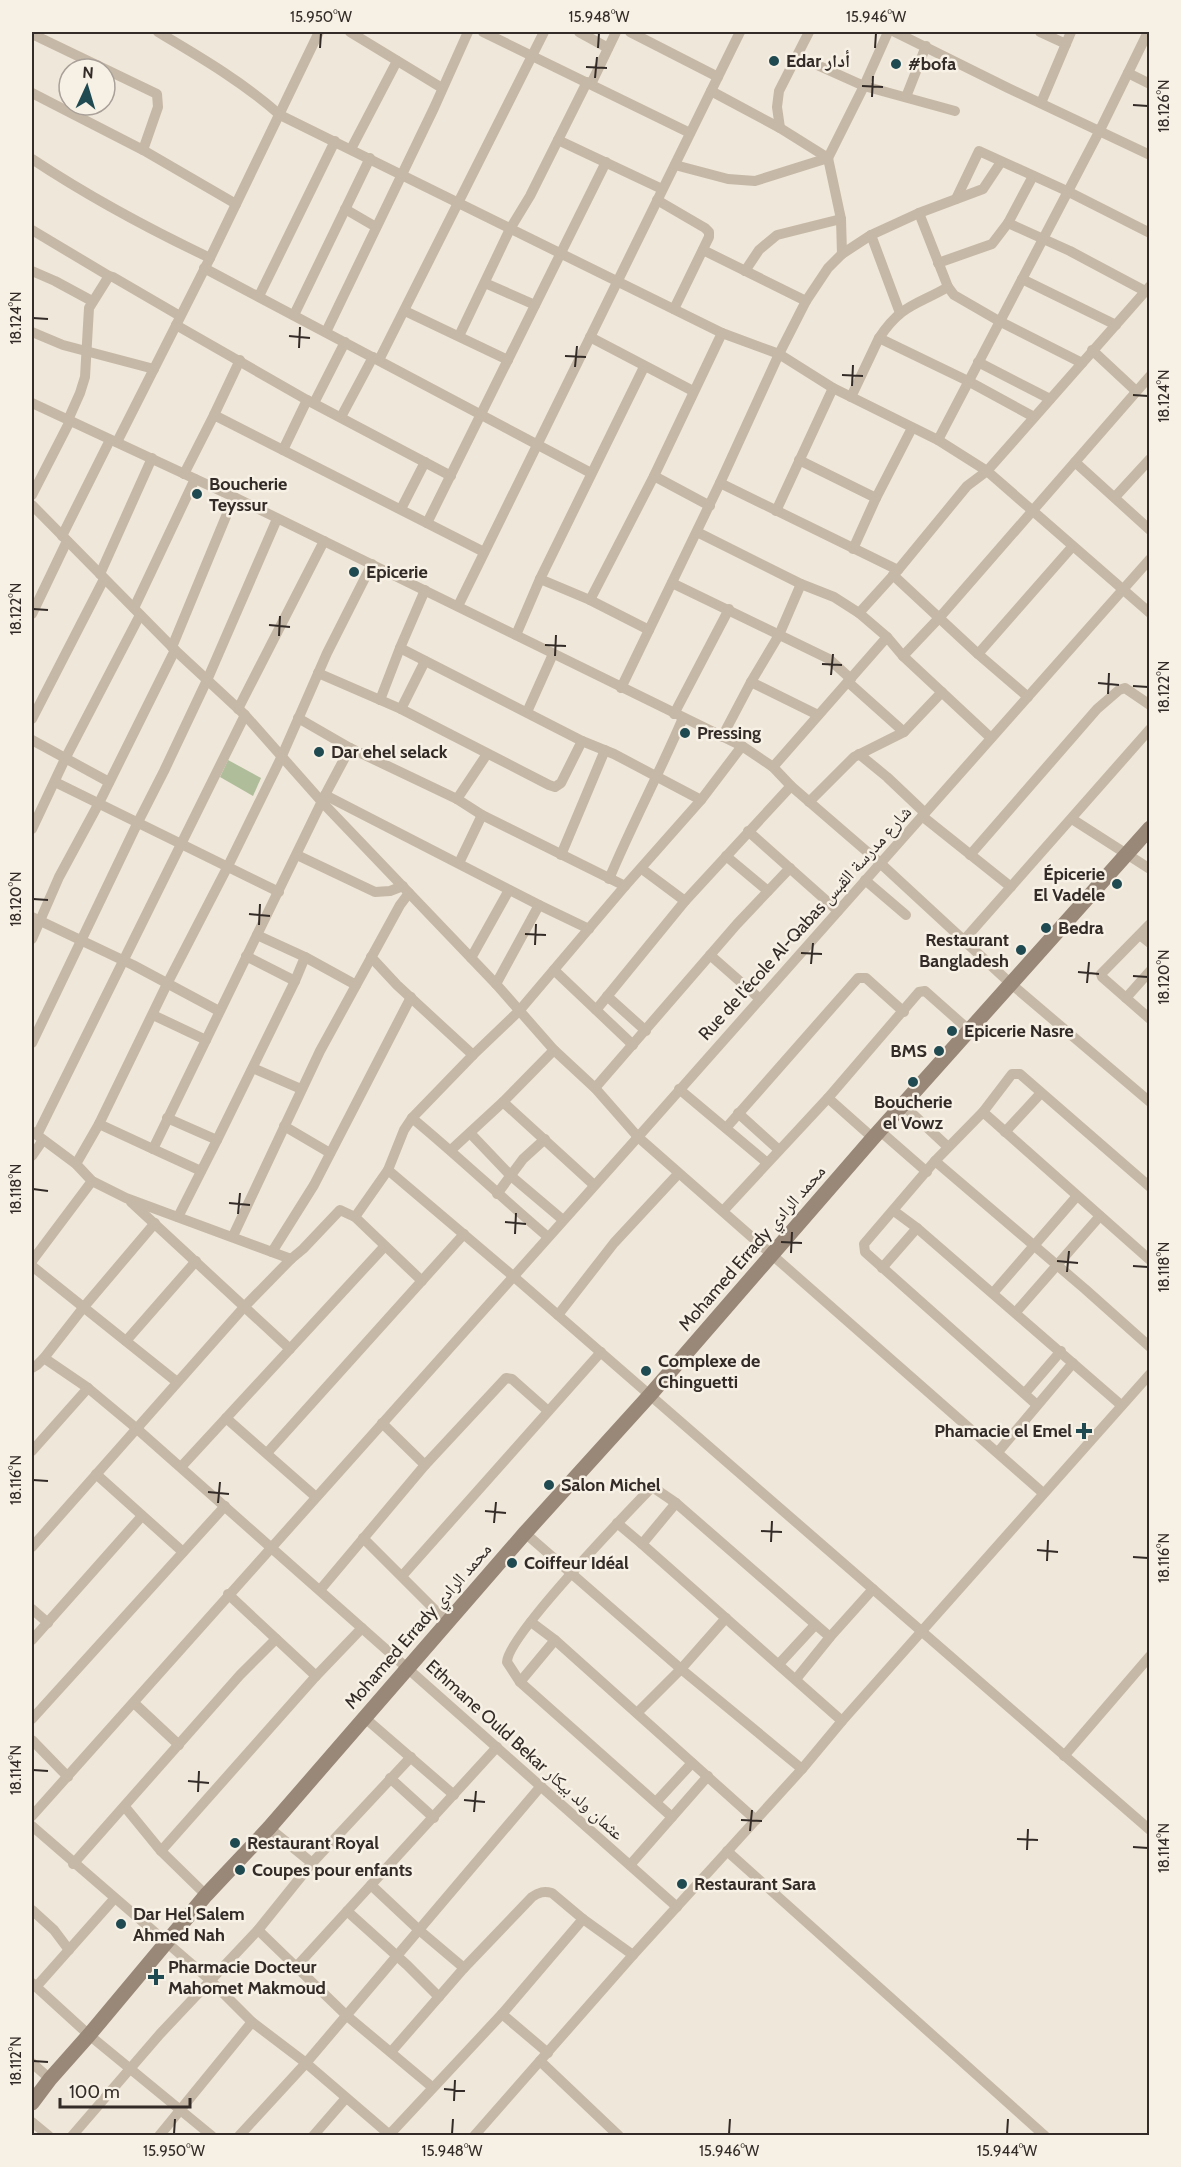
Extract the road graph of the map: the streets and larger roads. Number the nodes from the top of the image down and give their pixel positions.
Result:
1 (158, 32) edge
2 (319, 32) edge
3 (350, 32) edge
4 (468, 32) edge
5 (483, 32) edge
6 (544, 32) edge
7 (579, 32) edge
8 (616, 32) edge
9 (630, 32) edge
10 (740, 32) edge
11 (809, 32) edge
12 (888, 32) edge
13 (895, 32) edge
14 (1040, 32) edge
15 (1071, 32) edge
16 (1148, 32) edge
17 (32, 33) edge
18 (1066, 44) junction
19 (926, 46) junction
20 (608, 48) junction
21 (532, 55) junction
22 (797, 57) junction
23 (397, 61) junction
24 (1128, 72) junction
25 (718, 77) junction
26 (589, 83) junction
27 (1149, 84) edge
28 (864, 86) junction
29 (442, 88) junction
30 (711, 91) junction
31 (32, 93) edge
32 (906, 97) junction
33 (1041, 103) junction
34 (955, 111) dead end
35 (280, 115) junction
36 (780, 128) junction
37 (1100, 130) junction
38 (690, 133) junction
39 (558, 140) junction
40 (335, 141) junction
41 (351, 149) junction
42 (143, 150) junction
43 (1149, 154) edge
44 (369, 158) junction
45 (828, 158) junction
46 (32, 159) edge
47 (606, 162) junction
48 (1001, 162) junction
49 (675, 165) junction
50 (401, 173) junction
51 (1033, 176) junction
52 (663, 189) junction
53 (1067, 191) junction
54 (956, 199) junction
55 (657, 200) junction
56 (459, 202) junction
57 (236, 204) junction
58 (345, 209) junction
59 (919, 213) junction
60 (841, 219) junction
61 (1008, 223) junction
62 (376, 227) junction
63 (510, 229) junction
64 (32, 230) edge
65 (1149, 233) edge
66 (871, 235) junction
67 (1043, 239) junction
68 (703, 250) junction
69 (560, 253) junction
70 (842, 254) junction
71 (210, 258) junction
72 (938, 263) junction
73 (204, 268) junction
74 (32, 271) edge
75 (745, 271) junction
76 (109, 276) junction
77 (1022, 279) junction
78 (617, 281) junction
79 (485, 282) junction
80 (948, 287) junction
81 (1147, 288) edge
82 (260, 296) junction
83 (807, 301) junction
84 (92, 302) junction
85 (535, 305) junction
86 (674, 309) junction
87 (405, 311) junction
88 (900, 313) junction
89 (294, 315) junction
90 (178, 321) junction
91 (999, 321) junction
92 (1116, 325) junction
93 (32, 332) edge
94 (326, 332) junction
95 (722, 333) junction
96 (459, 336) junction
97 (590, 337) junction
98 (879, 338) junction
99 (345, 342) junction
100 (86, 349) junction
101 (1092, 350) junction
102 (779, 354) junction
103 (376, 358) junction
104 (240, 360) junction
105 (508, 360) junction
106 (978, 362) junction
107 (1082, 363) junction
108 (644, 367) junction
109 (153, 369) junction
110 (1149, 376) edge
111 (968, 381) junction
112 (833, 388) junction
113 (1136, 391) junction
114 (693, 392) junction
115 (851, 397) junction
116 (1050, 399) junction
117 (311, 401) junction
118 (32, 403) edge
119 (481, 414) junction
120 (214, 415) junction
121 (341, 417) junction
122 (1034, 417) junction
123 (69, 420) junction
124 (912, 428) junction
125 (938, 440) junction
126 (113, 441) junction
127 (537, 445) junction
128 (283, 450) junction
129 (152, 458) junction
130 (1149, 459) edge
131 (799, 460) junction
132 (425, 462) junction
133 (1075, 462) junction
134 (987, 471) junction
135 (591, 473) junction
136 (184, 474) junction
137 (451, 476) junction
138 (654, 476) junction
139 (195, 479) junction
140 (720, 483) junction
141 (32, 495) edge
142 (234, 497) junction
143 (1115, 497) junction
144 (876, 498) junction
145 (32, 505) edge
146 (710, 506) junction
147 (401, 509) junction
148 (776, 511) junction
149 (1032, 511) junction
150 (277, 519) junction
151 (427, 523) junction
152 (1149, 530) edge
153 (697, 532) junction
154 (65, 538) junction
155 (324, 541) junction
156 (1072, 547) junction
157 (853, 549) junction
158 (484, 552) junction
159 (1149, 559) edge
160 (372, 564) junction
161 (896, 572) junction
162 (102, 576) junction
163 (540, 579) junction
164 (672, 583) junction
165 (801, 584) junction
166 (425, 590) junction
167 (1122, 591) junction
168 (590, 600) junction
169 (458, 606) junction
170 (729, 609) junction
171 (137, 612) junction
172 (859, 613) junction
173 (1149, 613) edge
174 (32, 614) edge
175 (940, 617) junction
176 (649, 630) junction
177 (516, 635) junction
178 (779, 635) junction
179 (887, 637) junction
180 (174, 648) junction
181 (400, 648) junction
182 (553, 654) junction
183 (978, 654) junction
184 (903, 656) junction
185 (425, 661) junction
186 (318, 673) junction
187 (208, 678) junction
188 (850, 680) junction
189 (751, 682) junction
190 (621, 688) junction
191 (942, 693) junction
192 (1028, 697) junction
193 (380, 699) junction
194 (1149, 705) edge
195 (401, 709) junction
196 (241, 712) junction
197 (527, 712) junction
198 (818, 715) junction
199 (679, 716) junction
200 (32, 718) edge
201 (298, 718) junction
202 (1149, 729) edge
203 (904, 732) junction
204 (722, 737) junction
205 (991, 738) junction
206 (32, 740) edge
207 (582, 741) junction
208 (742, 747) junction
209 (350, 748) junction
210 (605, 750) junction
211 (487, 754) junction
212 (859, 754) junction
213 (280, 758) junction
214 (65, 759) junction
215 (773, 767) junction
216 (658, 776) junction
217 (56, 782) junction
218 (109, 782) junction
219 (791, 786) junction
220 (323, 799) junction
221 (457, 799) junction
222 (701, 800) junction
223 (809, 802) junction
224 (99, 803) junction
225 (923, 814) junction
226 (482, 815) junction
227 (1072, 819) junction
228 (138, 822) junction
229 (1149, 828) edge
230 (32, 829) edge
231 (748, 831) junction
232 (182, 844) junction
233 (1127, 854) junction
234 (297, 855) junction
235 (561, 855) junction
236 (970, 855) junction
237 (726, 856) junction
238 (879, 862) junction
239 (459, 863) junction
240 (228, 866) junction
241 (790, 868) junction
242 (1149, 868) edge
243 (642, 869) junction
244 (609, 879) junction
245 (865, 880) junction
246 (625, 886) junction
247 (1011, 887) junction
248 (406, 889) junction
249 (509, 890) junction
250 (768, 891) junction
251 (279, 892) junction
252 (685, 901) junction
253 (539, 905) junction
254 (838, 910) junction
255 (906, 915) dead end
256 (36, 919) edge
257 (1149, 924) edge
258 (589, 928) junction
259 (257, 935) junction
260 (1140, 935) junction
261 (32, 939) edge
262 (81, 939) junction
263 (964, 940) junction
264 (1149, 943) edge
265 (710, 955) junction
266 (246, 956) junction
267 (305, 957) junction
268 (371, 957) junction
269 (471, 958) junction
270 (124, 960) junction
271 (554, 970) junction
272 (1149, 971) edge
273 (295, 981) junction
274 (1010, 983) junction
275 (168, 984) junction
276 (496, 984) junction
277 (356, 985) junction
278 (607, 996) junction
279 (411, 997) junction
280 (1126, 998) junction
281 (759, 999) junction
282 (596, 1010) junction
283 (219, 1011) junction
284 (519, 1011) junction
285 (904, 1012) junction
286 (153, 1015) junction
287 (1149, 1019) edge
288 (646, 1030) junction
289 (969, 1030) junction
290 (206, 1040) junction
291 (32, 1043) edge
292 (633, 1045) junction
293 (554, 1050) junction
294 (473, 1055) junction
295 (253, 1068) junction
296 (595, 1088) junction
297 (301, 1089) junction
298 (679, 1089) junction
299 (1041, 1093) junction
300 (828, 1098) junction
301 (503, 1102) junction
302 (1149, 1102) edge
303 (903, 1105) junction
304 (983, 1112) junction
305 (738, 1113) junction
306 (167, 1118) junction
307 (412, 1118) junction
308 (99, 1124) junction
309 (284, 1126) junction
310 (726, 1128) junction
311 (1005, 1132) junction
312 (470, 1133) junction
313 (37, 1135) edge
314 (877, 1135) junction
315 (638, 1137) junction
316 (545, 1139) junction
317 (217, 1140) junction
318 (948, 1147) junction
319 (153, 1149) junction
320 (451, 1150) junction
321 (778, 1150) junction
322 (330, 1153) junction
323 (32, 1156) edge
324 (935, 1161) junction
325 (766, 1162) junction
326 (76, 1164) junction
327 (388, 1170) junction
328 (201, 1171) junction
329 (927, 1172) junction
330 (678, 1174) junction
331 (511, 1176) junction
332 (92, 1180) junction
333 (594, 1185) junction
334 (1149, 1187) edge
335 (497, 1194) junction
336 (1077, 1196) junction
337 (126, 1198) junction
338 (723, 1211) junction
339 (894, 1211) junction
340 (1100, 1216) junction
341 (178, 1217) junction
342 (355, 1217) junction
343 (563, 1220) junction
344 (155, 1223) junction
345 (917, 1228) junction
346 (464, 1234) junction
347 (233, 1236) junction
348 (548, 1237) junction
349 (1149, 1244) edge
350 (1034, 1246) junction
351 (384, 1247) junction
352 (272, 1252) junction
353 (773, 1255) junction
354 (1146, 1256) edge
355 (291, 1259) junction
356 (32, 1261) edge
357 (196, 1261) junction
358 (32, 1266) edge
359 (1056, 1266) junction
360 (882, 1268) junction
361 (513, 1276) junction
362 (422, 1281) junction
363 (993, 1293) junction
364 (245, 1306) junction
365 (83, 1308) junction
366 (1016, 1312) junction
367 (558, 1315) junction
368 (126, 1341) junction
369 (1149, 1347) edge
370 (290, 1349) junction
371 (1060, 1351) junction
372 (601, 1352) junction
373 (44, 1358) junction
374 (1073, 1363) junction
375 (32, 1368) edge
376 (1149, 1374) edge
377 (177, 1382) junction
378 (88, 1388) junction
379 (1025, 1393) junction
380 (650, 1395) junction
381 (1037, 1405) junction
382 (1121, 1405) junction
383 (547, 1410) junction
384 (226, 1418) junction
385 (382, 1423) junction
386 (136, 1428) junction
387 (32, 1451) edge
388 (998, 1452) junction
389 (267, 1453) junction
390 (425, 1465) junction
391 (180, 1467) junction
392 (96, 1473) junction
393 (1043, 1493) junction
394 (316, 1497) junction
395 (676, 1503) junction
396 (225, 1506) junction
397 (142, 1516) junction
398 (617, 1523) junction
399 (525, 1533) junction
400 (363, 1538) junction
401 (642, 1544) junction
402 (32, 1547) edge
403 (271, 1547) junction
404 (183, 1552) junction
405 (572, 1575) junction
406 (402, 1576) junction
407 (873, 1589) junction
408 (320, 1590) junction
409 (228, 1594) junction
410 (32, 1609) edge
411 (726, 1618) junction
412 (447, 1622) junction
413 (531, 1622) junction
414 (48, 1623) junction
415 (814, 1625) junction
416 (362, 1628) junction
417 (921, 1631) junction
418 (830, 1637) junction
419 (276, 1638) junction
420 (32, 1640) edge
421 (555, 1640) junction
422 (1149, 1656) edge
423 (779, 1664) junction
424 (407, 1668) junction
425 (681, 1669) junction
426 (316, 1676) junction
427 (796, 1679) junction
428 (520, 1682) junction
429 (135, 1702) junction
430 (637, 1713) junction
431 (365, 1718) junction
432 (32, 1719) edge
433 (842, 1721) junction
434 (32, 1740) edge
435 (179, 1745) junction
436 (497, 1747) junction
437 (1064, 1756) junction
438 (411, 1757) junction
439 (692, 1762) junction
440 (802, 1769) junction
441 (708, 1776) junction
442 (68, 1777) junction
443 (390, 1778) junction
444 (541, 1786) junction
445 (454, 1795) junction
446 (656, 1802) junction
447 (125, 1807) junction
448 (32, 1816) edge
449 (672, 1817) junction
450 (434, 1818) junction
451 (756, 1820) junction
452 (32, 1826) edge
453 (269, 1828) junction
454 (1149, 1830) edge
455 (161, 1851) junction
456 (727, 1851) junction
457 (312, 1863) junction
458 (73, 1864) junction
459 (630, 1865) junction
460 (371, 1885) junction
461 (206, 1895) junction
462 (114, 1899) junction
463 (676, 1907) junction
464 (32, 1910) edge
465 (347, 1911) junction
466 (583, 1919) junction
467 (258, 1930) junction
468 (419, 1930) junction
469 (164, 1943) junction
470 (69, 1950) junction
471 (633, 1955) junction
472 (396, 1956) junction
473 (296, 1967) junction
474 (464, 1968) junction
475 (210, 1980) junction
476 (34, 1985) edge
477 (439, 1997) junction
478 (502, 2014) junction
479 (346, 2015) junction
480 (252, 2022) junction
481 (89, 2035) junction
482 (391, 2052) junction
483 (544, 2057) junction
484 (306, 2062) junction
485 (32, 2063) edge
486 (131, 2068) junction
487 (50, 2079) junction
488 (432, 2087) junction
489 (346, 2098) junction
490 (32, 2103) edge
491 (180, 2109) junction
492 (32, 2122) edge
493 (390, 2135) edge
494 (49, 2136) edge
495 (72, 2136) edge
496 (159, 2136) edge
497 (212, 2136) edge
498 (239, 2136) edge
499 (313, 2136) edge
500 (474, 2136) edge
501 (620, 2136) edge
502 (1045, 2136) edge

1 - 35 street
2 - 35 street
3 - 23 street
4 - 29 street
5 - 21 street
6 - 21 street
7 - 20 street
8 - 20 street
9 - 25 street
10 - 25 street
11 - 22 street
12 - 28 street
13 - 19 street
14 - 18 street
15 - 18 street
16 - 24 street
17 - 42 street
18 - 33 street
19 - 32 street
19 - 33 street
20 - 26 street
21 - 26 street
21 - 56 street
22 - 28 street
22 - 36 street
23 - 29 street
23 - 41 street
24 - 27 street
24 - 37 street
25 - 30 street
26 - 38 street
26 - 39 street
28 - 32 street
28 - 45 street
29 - 50 street
30 - 36 street
30 - 38 street
31 - 42 street
32 - 34 street
33 - 37 street
35 - 40 street
35 - 57 street
36 - 45 street
37 - 43 street
37 - 53 street
38 - 49 street
39 - 47 street
39 - 63 street
40 - 41 street
40 - 82 street
41 - 44 street
42 - 57 street
44 - 50 street
44 - 58 street
45 - 49 street
45 - 60 street
46 - 71 street
47 - 52 street
47 - 69 street
48 - 51 street
48 - 54 street
48 - 54 street
49 - 52 street
50 - 56 street
50 - 62 street
51 - 53 street
51 - 61 street
52 - 55 street
53 - 65 street
53 - 67 street
54 - 59 street
55 - 68 street
55 - 78 street
56 - 63 street
56 - 87 street
57 - 71 street
58 - 62 street
58 - 89 street
59 - 66 street
59 - 72 street
60 - 70 street
60 - 75 street
61 - 67 street
61 - 72 street
62 - 94 street
63 - 69 street
63 - 79 street
64 - 76 street
66 - 70 street
66 - 88 street
67 - 77 street
67 - 81 street
68 - 75 street
68 - 86 street
69 - 78 street
69 - 85 street
70 - 83 street
71 - 73 street
72 - 80 street
73 - 82 street
73 - 90 street
74 - 84 street
75 - 83 street
76 - 84 street
76 - 90 street
77 - 91 street
77 - 92 street
78 - 86 street
78 - 97 street
79 - 85 street
79 - 96 street
80 - 88 street
80 - 91 street
81 - 92 street
82 - 89 street
83 - 102 street
84 - 100 street
85 - 105 street
86 - 95 street
87 - 96 street
87 - 103 street
88 - 98 street
89 - 94 street
90 - 104 street
90 - 109 street
91 - 106 street
91 - 107 street
92 - 101 street
93 - 100 street
94 - 99 street
95 - 102 street
95 - 114 street
96 - 105 street
97 - 108 street
97 - 127 street
98 - 111 street
98 - 115 street
99 - 103 street
99 - 117 street
100 - 109 street
100 - 123 street
101 - 107 street
101 - 113 street
102 - 112 street
102 - 140 street
103 - 119 street
103 - 121 street
104 - 117 street
104 - 120 street
105 - 119 street
106 - 111 street
106 - 116 street
107 - 116 street
108 - 114 street
108 - 135 street
109 - 126 street
110 - 113 street
111 - 122 street
111 - 125 street
112 - 115 street
112 - 131 street
113 - 133 street
114 - 138 street
115 - 124 street
116 - 122 street
117 - 121 street
117 - 128 street
118 - 123 street
119 - 127 street
119 - 137 street
120 - 128 street
120 - 136 street
121 - 132 street
122 - 134 street
123 - 126 street
123 - 141 street
124 - 125 street
124 - 144 street
125 - 134 street
126 - 129 street
126 - 154 street
127 - 135 street
127 - 158 street
128 - 147 street
129 - 136 street
129 - 162 street
130 - 143 street
131 - 144 street
131 - 148 street
132 - 137 street
132 - 147 street
133 - 143 street
133 - 149 street
134 - 149 street
134 - 161 street
135 - 163 street
136 - 139 street
137 - 151 street
138 - 146 street
138 - 168 street
139 - 142 street
139 - 171 street
140 - 146 street
140 - 148 street
142 - 150 street
142 - 180 street
143 - 152 street
144 - 157 street
145 - 154 street
146 - 153 street
147 - 151 street
148 - 157 street
149 - 156 street
149 - 175 street
150 - 155 street
150 - 187 street
151 - 158 street
153 - 164 street
153 - 165 street
154 - 162 street
154 - 174 street
155 - 160 street
155 - 196 street
156 - 167 street
156 - 183 street
157 - 161 street
158 - 169 street
159 - 167 street, Rue de l'école Al-Qabas شارع مدرسة القبس
160 - 166 street
160 - 186 street
161 - 172 street
161 - 175 street
162 - 171 street
162 - 200 street
163 - 168 street
163 - 177 street
164 - 170 street
164 - 176 street
165 - 172 street
165 - 178 street
166 - 169 street
166 - 181 street
167 - 173 street
167 - 192 street, Rue de l'école Al-Qabas شارع مدرسة القبس
168 - 176 street
169 - 177 street
170 - 178 street
170 - 199 street
171 - 180 street
171 - 214 street
172 - 179 street
175 - 183 street
175 - 184 street
176 - 190 street
177 - 182 street
178 - 188 street
178 - 189 street
179 - 184 street
179 - 188 street
180 - 187 street
180 - 218 street
181 - 185 street
181 - 193 street
182 - 190 street
182 - 197 street
183 - 192 street
184 - 191 street
185 - 195 street
185 - 197 street
186 - 193 street
186 - 201 street
187 - 196 street
187 - 228 street
188 - 198 street
188 - 203 street
189 - 198 street
189 - 204 street
190 - 199 street
191 - 203 street
191 - 205 street
192 - 205 street, Rue de l'école Al-Qabas شارع مدرسة القبس
193 - 195 street
194 - 236 street
195 - 211 street
196 - 213 street
196 - 232 street
197 - 207 street
198 - 215 street
199 - 204 street
199 - 216 street
201 - 209 street
201 - 213 street
202 - 227 street
203 - 212 street
204 - 208 street
205 - 225 street, Rue de l'école Al-Qabas شارع مدرسة القبس
206 - 214 street
207 - 210 street
207 - 211 street
208 - 215 street
208 - 222 street
209 - 220 street
209 - 221 street
210 - 216 street
210 - 235 street
211 - 221 street
212 - 223 street
212 - 225 street
213 - 220 street
213 - 240 street
214 - 217 street
214 - 218 street
215 - 219 street
216 - 222 street
216 - 244 street
217 - 224 street
217 - 230 street
218 - 224 street
219 - 223 street
219 - 231 street
220 - 234 street
220 - 239 street
220 - 248 street
221 - 226 street
222 - 243 street
223 - 238 street
224 - 228 street
224 - 256 street
225 - 236 street
225 - 238 street, Rue de l'école Al-Qabas شارع مدرسة القبس
226 - 235 street
226 - 239 street
227 - 233 street
227 - 247 street
228 - 232 street
228 - 262 street
229 - 233 street, Mohamed Errady محمد الرادي
231 - 237 street
231 - 241 street
232 - 240 street
232 - 270 street
233 - 242 street
233 - 274 street, Mohamed Errady محمد الرادي
234 - 248 street
234 - 251 street
235 - 244 street
236 - 247 street
237 - 250 street
237 - 252 street
238 - 245 street, Rue de l'école Al-Qabas شارع مدرسة القبس
238 - 263 street
239 - 249 street
240 - 251 street
240 - 275 street
241 - 250 street
241 - 254 street
243 - 246 street
243 - 252 street
244 - 246 street
245 - 254 street, Rue de l'école Al-Qabas شارع مدرسة القبس
245 - 255 street
246 - 258 street
247 - 263 street
248 - 268 street
248 - 269 street
249 - 253 street
249 - 269 street
250 - 265 street
251 - 259 street
252 - 278 street
253 - 258 street
253 - 276 street
254 - 281 street, Rue de l'école Al-Qabas شارع مدرسة القبس
256 - 261 street
256 - 262 street
257 - 260 street
258 - 271 street
259 - 266 street
259 - 267 street
260 - 264 street
260 - 280 street
262 - 270 street
262 - 291 street
263 - 274 street
265 - 281 street
265 - 288 street
266 - 273 street
266 - 283 street
267 - 273 street
267 - 277 street
268 - 277 street
268 - 279 street
269 - 276 street
270 - 275 street
270 - 313 street
271 - 282 street
271 - 284 street
272 - 280 street
273 - 295 street
274 - 289 street, Mohamed Errady محمد الرادي
274 - 302 street
275 - 283 street
275 - 286 street
276 - 284 street
277 - 297 street
278 - 282 street
278 - 288 street
279 - 294 street
279 - 322 street
280 - 287 street
281 - 298 street, Rue de l'école Al-Qabas شارع مدرسة القبس
282 - 292 street
283 - 290 street
284 - 293 street
284 - 294 street
285 - 289 street
285 - 300 street
285 - 305 street
286 - 290 street
286 - 308 street
288 - 292 street
289 - 303 street, Mohamed Errady محمد الرادي
290 - 306 street
292 - 296 street
293 - 296 street
293 - 301 street
294 - 307 street
295 - 297 street
295 - 317 street
296 - 315 street
297 - 309 street
298 - 310 street
298 - 315 street, Rue de l'école Al-Qabas شارع مدرسة القبس
299 - 304 street
299 - 311 street
299 - 334 street
300 - 314 street
300 - 321 street
301 - 312 street
301 - 316 street
303 - 314 street, Mohamed Errady محمد الرادي
303 - 318 street
304 - 311 street
304 - 318 street
305 - 310 street
305 - 321 street
306 - 317 street
306 - 319 street
307 - 320 street
307 - 327 street
308 - 319 street
308 - 326 street
309 - 322 street
309 - 347 street
310 - 325 street
311 - 336 street
312 - 320 street
312 - 331 street
313 - 323 street
313 - 326 street
314 - 329 street
314 - 353 street, Mohamed Errady محمد الرادي
315 - 330 street
315 - 333 street, Rue de l'école Al-Qabas شارع مدرسة القبس
316 - 331 street
316 - 333 street
317 - 328 street
318 - 324 street
319 - 328 street
320 - 335 street
321 - 325 street
322 - 352 street
324 - 329 street
324 - 350 street
325 - 338 street
326 - 332 street
327 - 342 street
327 - 346 street
328 - 341 street
329 - 339 street
330 - 338 street
330 - 367 street
331 - 335 street
331 - 343 street
332 - 337 street
332 - 356 street
333 - 343 street, Rue de l'école Al-Qabas شارع مدرسة القبس
335 - 348 street
336 - 340 street
336 - 350 street
337 - 341 street
337 - 344 street
338 - 353 street
339 - 345 street
339 - 360 street
340 - 354 street
340 - 359 street
341 - 347 street
342 - 351 street
342 - 355 street
343 - 348 street, Rue de l'école Al-Qabas شارع مدرسة القبس
344 - 357 street
344 - 365 street
345 - 360 street
345 - 363 street
346 - 361 street
346 - 362 street
347 - 352 street
348 - 361 street, Rue de l'école Al-Qabas شارع مدرسة القبس
349 - 354 street
350 - 359 street
350 - 363 street
351 - 362 street
351 - 370 street
352 - 355 street
353 - 380 street, Mohamed Errady محمد الرادي
353 - 388 street
355 - 364 street
357 - 364 street
357 - 368 street
358 - 365 street
359 - 366 street
359 - 369 street
360 - 379 street
361 - 367 street
361 - 385 street, Rue de l'école Al-Qabas شارع مدرسة القبس
362 - 389 street
363 - 366 street
364 - 370 street
364 - 377 street
365 - 368 street
365 - 373 street
366 - 371 street
367 - 372 street
368 - 377 street
370 - 384 street
371 - 374 street
371 - 379 street
372 - 380 street
372 - 383 street
373 - 375 street
373 - 378 street, Ethmane Ould Bekar عثمان ولد بيكار
374 - 381 street
374 - 382 street
376 - 382 street
377 - 386 street
378 - 386 street, Ethmane Ould Bekar عثمان ولد بيكار
378 - 387 street
379 - 381 street
380 - 399 street, Mohamed Errady محمد الرادي
380 - 407 street
381 - 388 street
382 - 393 street
383 - 390 street
383 - 406 street
384 - 389 street
384 - 391 street
385 - 390 street
385 - 394 street, Rue de l'école Al-Qabas شارع مدرسة القبس
386 - 391 street, Ethmane Ould Bekar عثمان ولد بيكار
386 - 392 street
388 - 393 street
389 - 394 street
390 - 400 street
391 - 396 street, Ethmane Ould Bekar عثمان ولد بيكار
392 - 397 street
392 - 402 street
393 - 417 street
394 - 403 street, Rue de l'école Al-Qabas شارع مدرسة القبس
395 - 398 street
395 - 401 street
395 - 415 street
396 - 403 street, Ethmane Ould Bekar عثمان ولد بيكار
396 - 404 street
397 - 404 street
397 - 414 street
398 - 401 street
398 - 405 street
399 - 405 street
399 - 412 street, Mohamed Errady محمد الرادي
400 - 406 street
400 - 408 street
401 - 411 street
403 - 408 street, Ethmane Ould Bekar عثمان ولد بيكار
403 - 409 street, Rue de l'école Al-Qabas شارع مدرسة القبس
404 - 432 street
405 - 413 street
405 - 425 street
406 - 412 street
407 - 417 street
407 - 418 street
408 - 416 street, Ethmane Ould Bekar عثمان ولد بيكار
409 - 419 street
409 - 429 street, Rue de l'école Al-Qabas شارع مدرسة القبس
410 - 414 street
411 - 423 street
411 - 425 street
412 - 424 street, Mohamed Errady محمد الرادي
413 - 421 street
413 - 428 street
414 - 420 street
415 - 418 street
415 - 423 street
416 - 424 street, Ethmane Ould Bekar عثمان ولد بيكار
416 - 426 street
417 - 433 street
417 - 437 street
418 - 427 street
419 - 426 street
419 - 435 street
421 - 428 street
421 - 430 street
422 - 437 street
423 - 427 street
424 - 431 street, Mohamed Errady محمد الرادي
424 - 436 street, Ethmane Ould Bekar عثمان ولد بيكار
425 - 430 street
425 - 440 street
426 - 455 street
427 - 433 street
428 - 446 street
429 - 435 street
429 - 442 street, Rue de l'école Al-Qabas شارع مدرسة القبس
430 - 439 street
431 - 438 street
431 - 453 street, Mohamed Errady محمد الرادي
433 - 440 street
434 - 442 street
435 - 447 street
436 - 444 street, Ethmane Ould Bekar عثمان ولد بيكار
436 - 445 street
437 - 454 street
438 - 443 street
438 - 445 street
439 - 441 street
439 - 446 street
440 - 451 street
441 - 449 street
441 - 451 street
442 - 448 street, Rue de l'école Al-Qabas شارع مدرسة القبس
443 - 450 street
443 - 457 street
444 - 459 street, Ethmane Ould Bekar عثمان ولد بيكار
444 - 468 street
445 - 450 street
446 - 449 street
447 - 455 street
447 - 458 street
449 - 459 street
450 - 460 street
451 - 456 street
452 - 458 street
453 - 457 street
453 - 461 street, Mohamed Errady محمد الرادي
455 - 461 street
456 - 463 street
456 - 502 street
457 - 467 street
458 - 462 street
459 - 463 street, Ethmane Ould Bekar عثمان ولد بيكار
460 - 465 street
460 - 468 street
461 - 469 street, Mohamed Errady محمد الرادي
462 - 469 street
462 - 470 street
463 - 471 street
464 - 470 street
465 - 472 street
465 - 473 street
466 - 471 street
466 - 474 street
466 - 478 street
467 - 473 street
467 - 475 street
468 - 472 street
468 - 474 street
469 - 475 street
469 - 481 street, Mohamed Errady محمد الرادي
470 - 476 street
471 - 483 street
472 - 477 street
472 - 479 street
473 - 479 street
474 - 477 street
475 - 480 street
475 - 486 street
476 - 481 street
477 - 482 street
478 - 483 street
478 - 488 street
479 - 482 street
479 - 484 street
480 - 484 street
480 - 491 street
481 - 486 street
481 - 487 street, Mohamed Errady محمد الرادي
482 - 488 street
483 - 500 street
483 - 501 street
484 - 489 street
484 - 498 street
485 - 487 street
486 - 491 street
486 - 495 street
487 - 490 street, Mohamed Errady محمد الرادي
488 - 493 street
489 - 493 street
489 - 499 street
491 - 496 street
491 - 497 street
492 - 494 street

